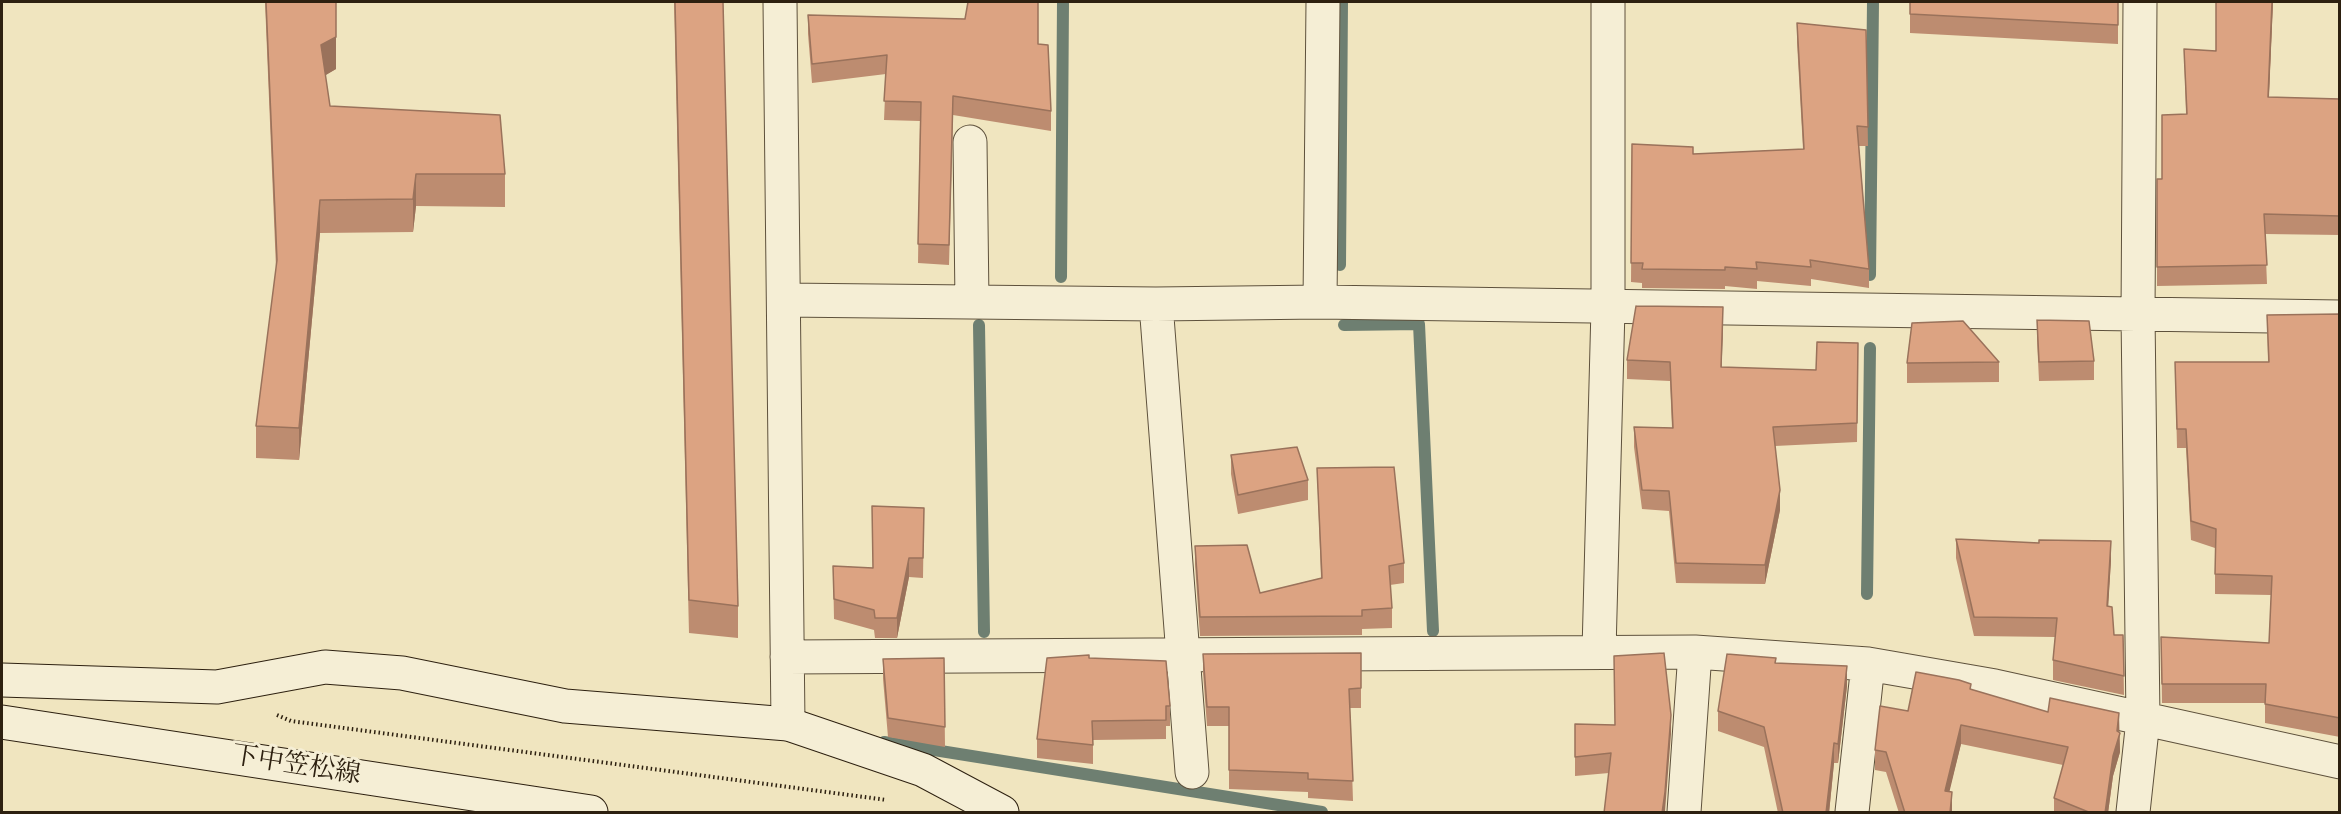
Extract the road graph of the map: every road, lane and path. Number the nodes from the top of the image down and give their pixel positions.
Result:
1 (780, 2) edge
2 (1323, 2) edge
3 (1608, 2) edge
4 (2140, 2) edge
5 (970, 142) dead end
6 (784, 300) junction
7 (972, 302) junction
8 (1320, 302) junction
9 (1156, 304) junction
10 (1608, 308) junction
11 (2138, 314) junction
12 (2340, 317) edge
13 (1599, 651) junction
14 (1695, 652) junction
15 (1182, 654) junction
16 (788, 657) junction
17 (1868, 664) junction
18 (2, 680) edge
19 (270, 711) dead end
20 (2143, 720) junction
21 (2, 722) edge
22 (788, 724) junction
23 (2340, 762) edge
24 (1192, 772) dead end
25 (895, 801) dead end
26 (591, 813) edge
27 (1002, 813) edge
28 (1684, 813) edge
29 (1852, 813) edge
30 (2133, 813) edge

1 - 6 street
2 - 8 street
3 - 10 street
4 - 11 street
5 - 7 street
6 - 7 street
6 - 16 street
7 - 9 street
8 - 9 street
8 - 10 street
9 - 15 street
10 - 11 street
10 - 13 street
11 - 12 street
11 - 20 street
13 - 14 street
13 - 15 street
14 - 17 street
14 - 28 street
15 - 16 street
15 - 24 street
16 - 22 street
17 - 20 street
17 - 29 street
18 - 22 street
19 - 25 path
20 - 23 street
20 - 30 street
21 - 26 street, 下中笠松線
22 - 27 street

